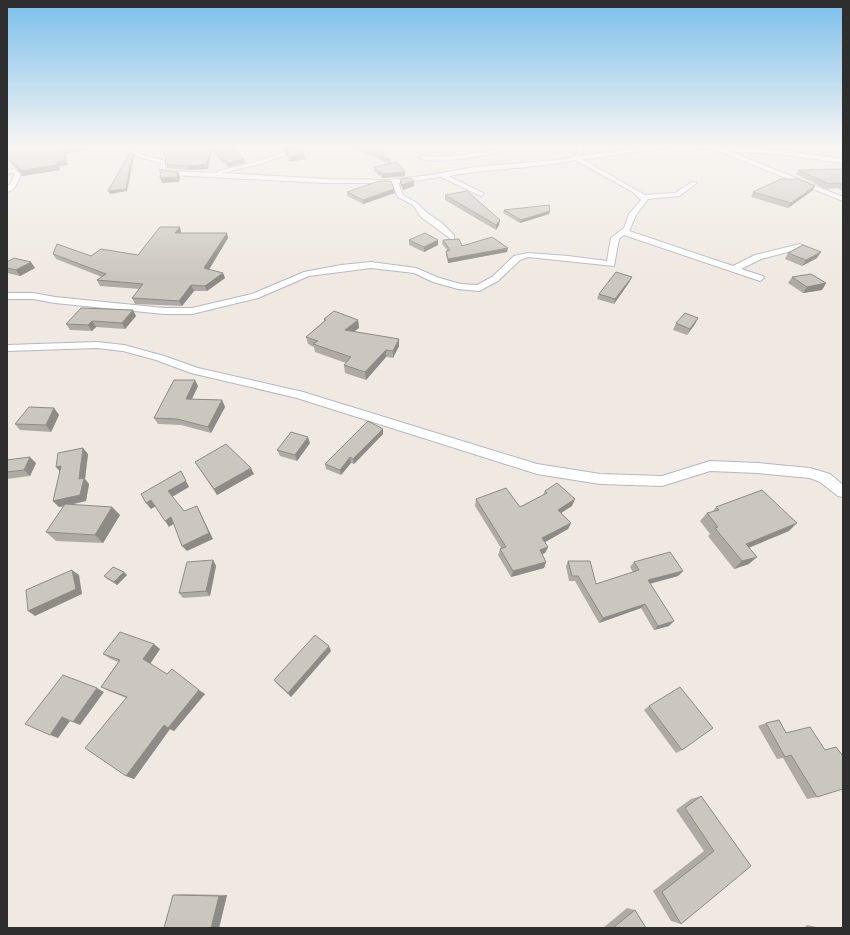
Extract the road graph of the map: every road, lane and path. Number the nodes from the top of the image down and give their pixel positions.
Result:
1 (397, 189) edge
2 (470, 189) edge
3 (629, 189) edge
4 (686, 189) edge
5 (816, 189) edge
6 (481, 194) dead end
7 (644, 197) junction
8 (843, 199) edge
9 (624, 232) junction
10 (451, 237) dead end
11 (800, 246) edge
12 (734, 269) junction
13 (760, 278) dead end
14 (7, 296) edge
15 (7, 348) edge
16 (843, 492) edge

1 - 10 street
2 - 6 street
3 - 7 street
4 - 7 street
5 - 8 street
7 - 9 street
9 - 12 street
9 - 14 street
11 - 12 street
12 - 13 street
15 - 16 street

